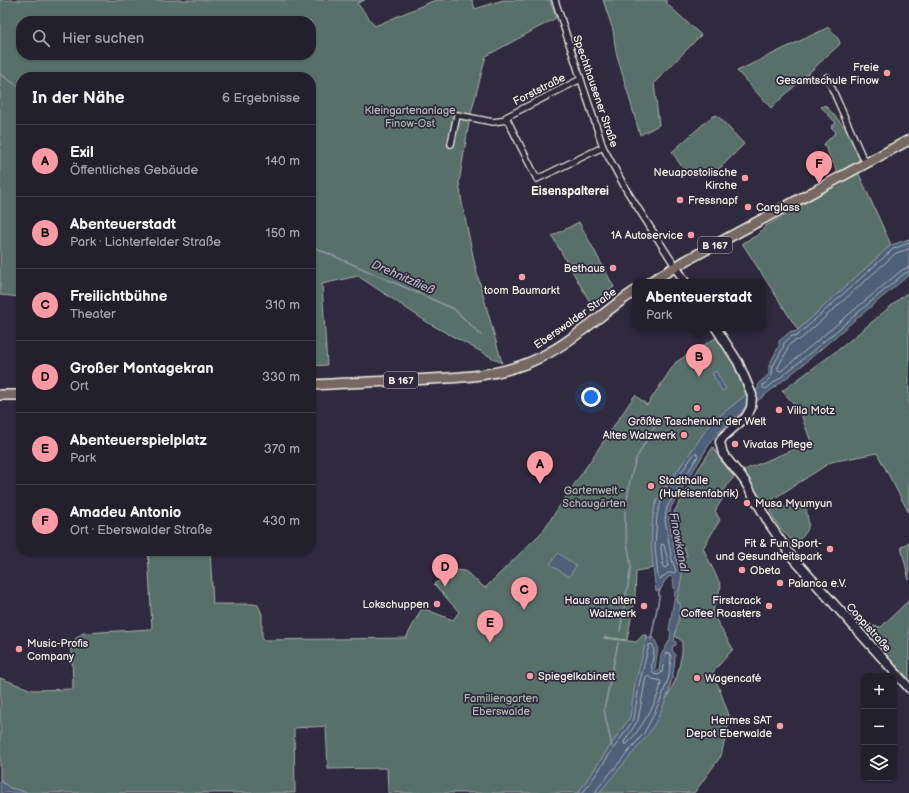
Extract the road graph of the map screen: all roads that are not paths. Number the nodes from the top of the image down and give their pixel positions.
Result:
1 (555, 0) edge
2 (827, 77) dead end
3 (581, 79) junction
4 (506, 119) junction
5 (909, 140) edge
6 (451, 144) dead end
7 (603, 147) junction
8 (867, 163) junction
9 (675, 266) junction
10 (655, 279) edge
11 (683, 279) edge
12 (632, 293) edge
13 (718, 331) edge
14 (316, 385) edge
15 (0, 395) edge
16 (16, 395) edge
17 (909, 688) edge

1 - 3 street, Spechthausener Straße
2 - 8 street
3 - 4 street, Forststraße
3 - 7 street, Spechthausener Straße
4 - 6 street
4 - 7 street
5 - 8 main road, B 167
7 - 9 street, Spechthausener Straße
8 - 9 main road, B 167
9 - 10 main road, B 167
9 - 11 main road
12 - 14 main road, Eberswalder Straße / B 167
13 - 17 main road, Coppistraße
15 - 16 main road

